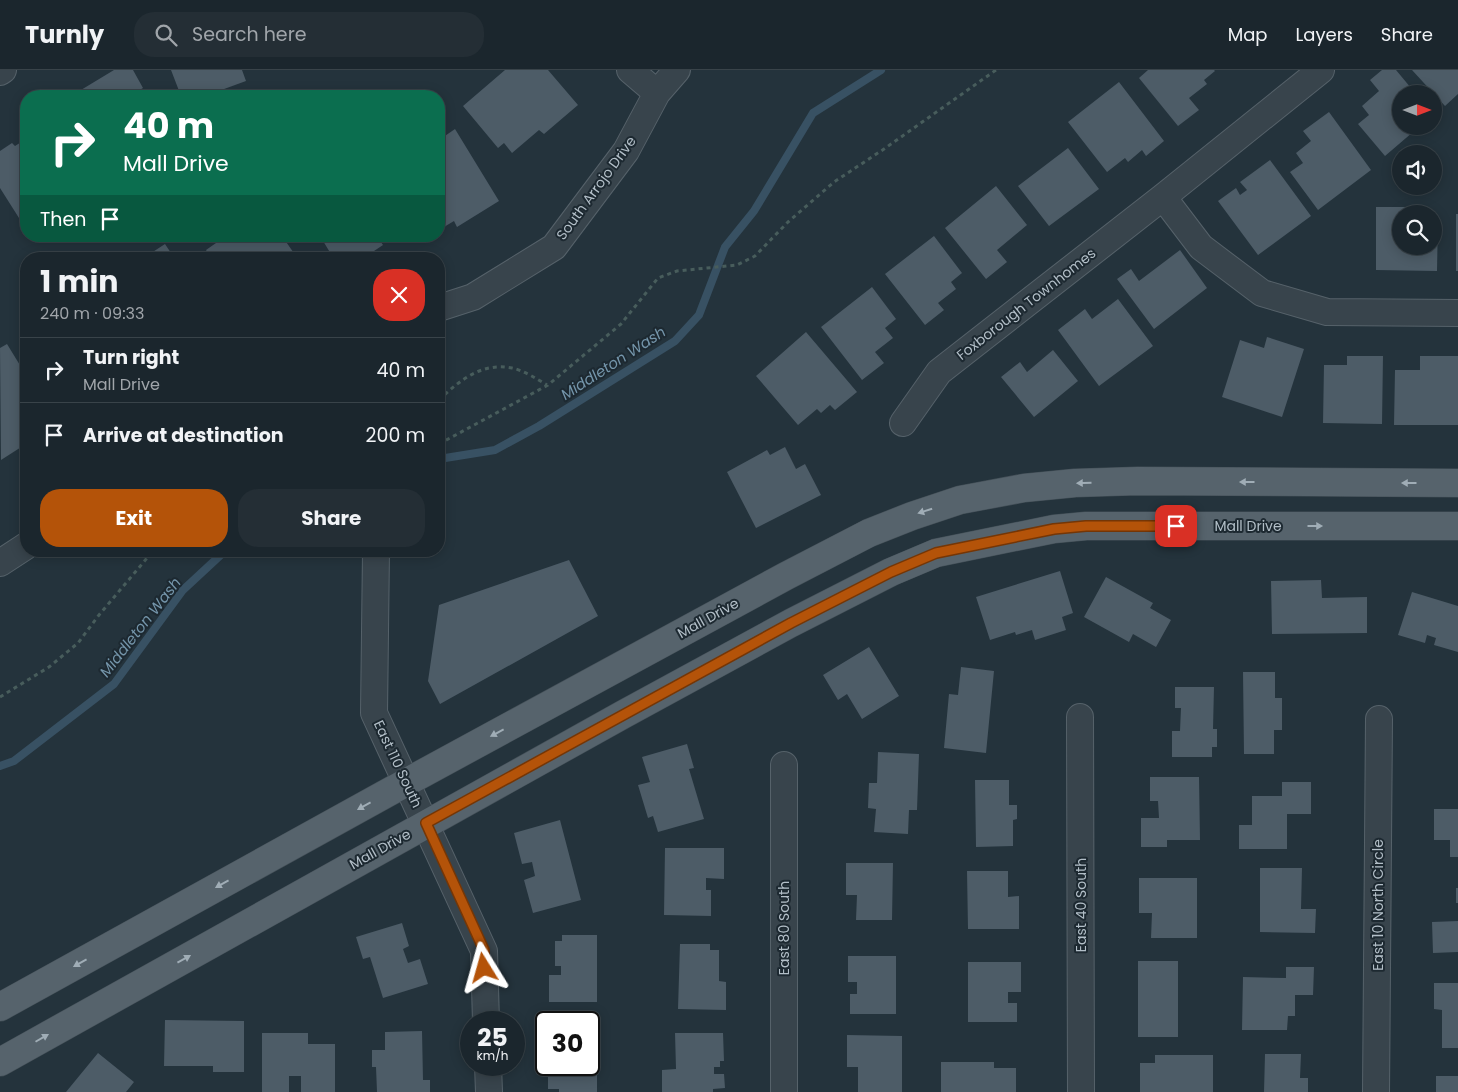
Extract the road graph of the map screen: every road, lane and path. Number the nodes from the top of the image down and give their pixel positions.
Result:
1 (630, 70) edge
2 (677, 70) edge
3 (996, 70) edge
4 (1320, 70) edge
5 (657, 93) junction
6 (1162, 197) junction
7 (445, 306) edge
8 (1458, 313) edge
9 (548, 385) junction
10 (445, 395) edge
11 (903, 423) dead end
12 (445, 441) edge
13 (1458, 484) edge
14 (1458, 526) edge
15 (20, 550) edge
16 (148, 557) edge
17 (376, 557) edge
18 (0, 563) edge
19 (0, 697) edge
20 (1080, 717) dead end
21 (1379, 719) dead end
22 (784, 765) dead end
23 (407, 782) junction
24 (426, 823) junction
25 (0, 1007) edge
26 (486, 1011) edge
27 (0, 1062) edge
28 (488, 1076) edge
29 (489, 1092) edge
30 (784, 1092) edge
31 (1081, 1092) edge
32 (1376, 1092) edge

1 - 5 street
2 - 5 street, South Arrojo Drive
3 - 9 path
4 - 6 street, Foxborough Townhomes
5 - 7 street, South Arrojo Drive
6 - 8 street
6 - 11 street, Foxborough Townhomes
9 - 10 path
9 - 12 path
13 -> 23 main road, Mall Drive
24 -> 14 main road, Mall Drive
15 - 18 street
16 - 19 path
17 - 23 street, East 110 South
20 - 31 street, East 40 South
21 - 32 street, East 10 North Circle
22 - 30 street, East 80 South
23 - 24 street, East 110 South
23 -> 25 main road, Mall Drive
24 - 26 street, East 110 South
27 -> 24 main road, Mall Drive
28 - 29 street

